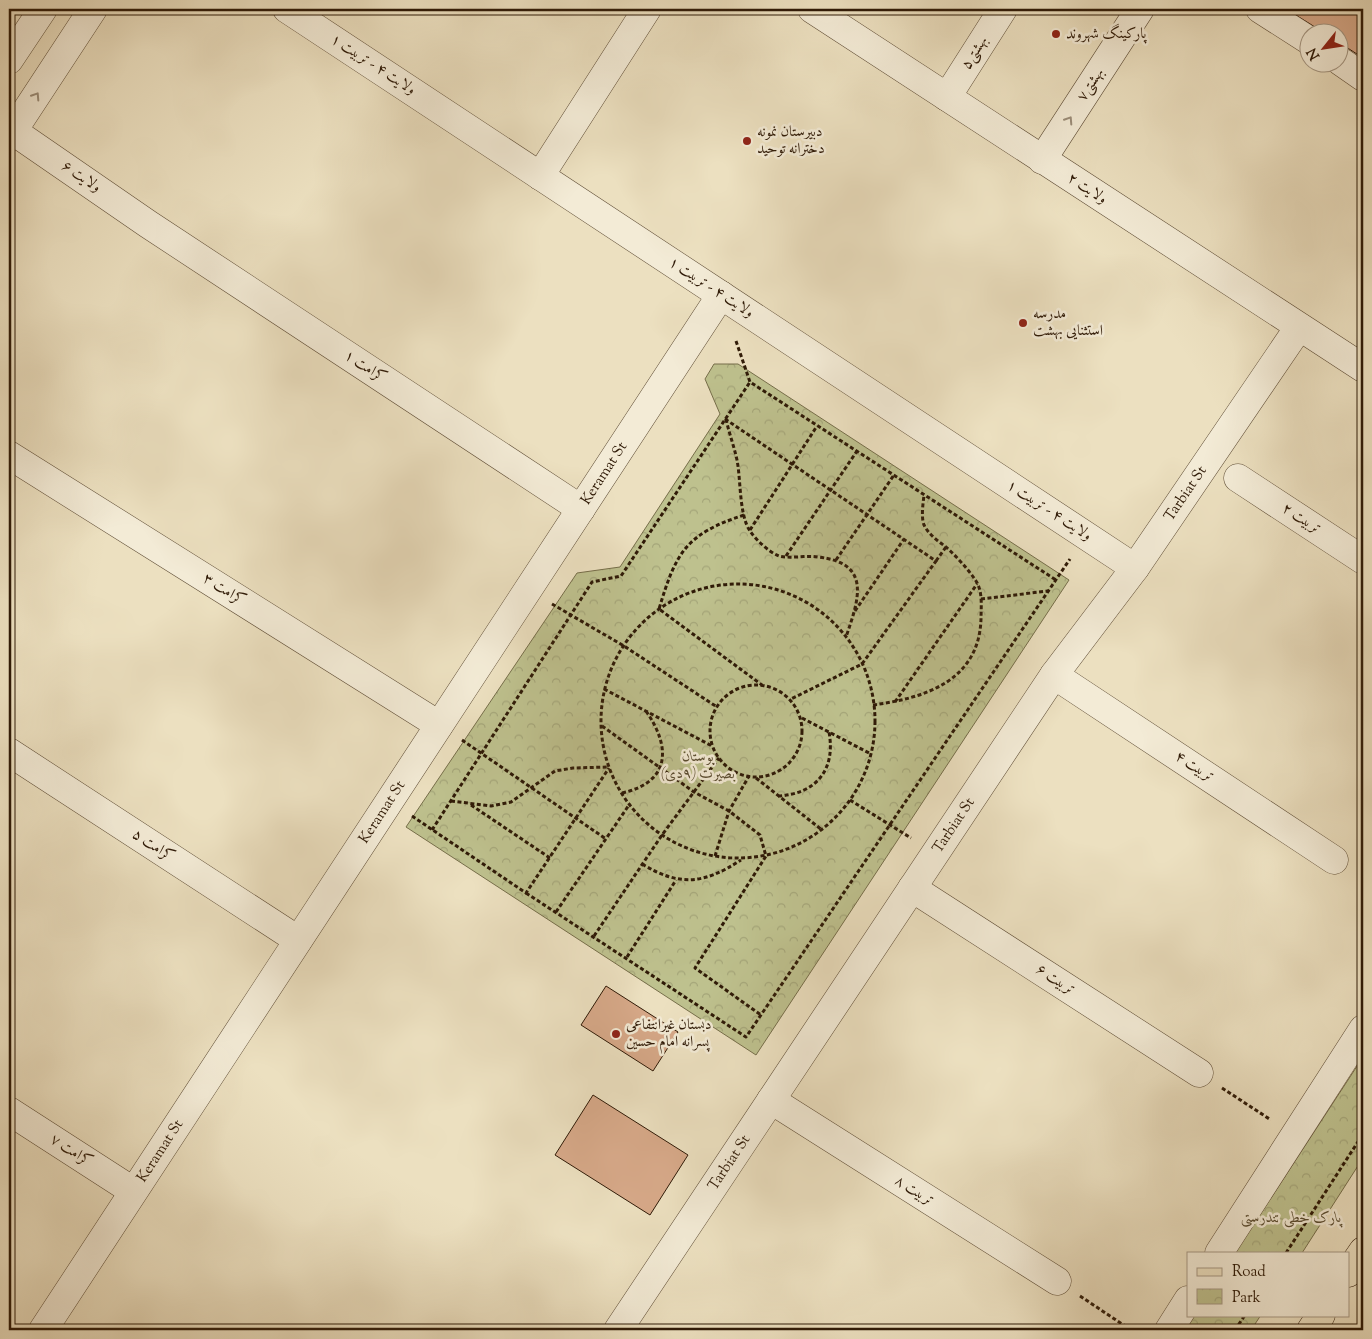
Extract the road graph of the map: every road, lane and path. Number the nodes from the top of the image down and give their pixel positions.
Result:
1 (43, 9) edge
2 (93, 9) edge
3 (287, 9) edge
4 (647, 9) edge
5 (812, 9) edge
6 (1003, 9) edge
7 (1140, 9) edge
8 (1260, 9) edge
9 (1300, 35) edge
10 (9, 60) edge
11 (1350, 68) edge
12 (1363, 77) edge
13 (947, 97) junction
14 (11, 134) edge
15 (1042, 160) junction
16 (540, 176) junction
17 (148, 224) joint
18 (721, 295) junction
19 (1299, 327) junction
20 (1363, 368) edge
21 (725, 419) junction
22 (817, 426) junction
23 (857, 452) junction
24 (9, 455) edge
25 (792, 464) junction
26 (894, 476) junction
27 (1238, 478) dead end
28 (831, 490) junction
29 (924, 494) junction
30 (581, 509) junction
31 (867, 514) junction
32 (744, 515) junction
33 (750, 530) junction
34 (1086, 535) junction
35 (904, 539) junction
36 (946, 547) junction
37 (786, 556) junction
38 (836, 560) junction
39 (1363, 560) edge
40 (936, 561) junction
41 (1136, 568) junction
42 (1056, 580) junction
43 (978, 583) junction
44 (528, 590) junction
45 (1048, 591) junction
46 (982, 600) junction
47 (659, 609) junction
48 (854, 612) junction
49 (572, 615) junction
50 (846, 637) junction
51 (624, 646) junction
52 (862, 664) junction
53 (1054, 675) junction
54 (763, 686) junction
55 (604, 688) junction
56 (791, 699) junction
57 (894, 702) junction
58 (873, 706) junction
59 (717, 707) junction
60 (646, 710) junction
61 (801, 718) junction
62 (439, 725) junction
63 (601, 726) junction
64 (829, 732) junction
65 (713, 746) junction
66 (9, 752) edge
67 (482, 753) junction
68 (871, 754) junction
69 (719, 758) junction
70 (610, 767) junction
71 (661, 768) junction
72 (749, 776) junction
73 (756, 777) junction
74 (531, 788) junction
75 (694, 792) junction
76 (622, 793) junction
77 (778, 796) junction
78 (389, 800) junction
79 (850, 800) junction
80 (451, 801) junction
81 (471, 805) junction
82 (630, 806) junction
83 (729, 811) junction
84 (576, 818) junction
85 (889, 826) junction
86 (432, 830) junction
87 (822, 830) junction
88 (662, 834) junction
89 (606, 839) junction
90 (935, 854) junction
91 (715, 856) junction
92 (766, 856) junction
93 (550, 858) junction
94 (742, 858) junction
95 (1334, 860) dead end
96 (642, 864) junction
97 (676, 880) junction
98 (912, 888) junction
99 (526, 894) junction
100 (556, 912) junction
101 (594, 936) junction
102 (298, 940) junction
103 (627, 957) junction
104 (761, 1015) junction
105 (1363, 1029) edge
106 (1199, 1073) joint
107 (771, 1100) junction
108 (9, 1111) edge
109 (1363, 1134) edge
110 (1294, 1136) junction
111 (133, 1191) junction
112 (1363, 1251) edge
113 (1220, 1252) edge
114 (1287, 1252) edge
115 (1350, 1271) edge
116 (1057, 1281) joint
117 (1187, 1302) edge
118 (1244, 1316) edge
119 (1320, 1316) edge
120 (629, 1326) edge
121 (43, 1330) edge
122 (1132, 1330) edge
123 (1169, 1330) edge
124 (1235, 1330) edge
125 (1311, 1330) edge

1 - 10 street
14 -> 2 street
3 - 16 street, ولایت ۴ - تربیت ۱
4 - 16 street
5 - 13 street, ولایت ۲
6 - 13 street, بهشتی۵
15 -> 7 street, بهشتی۷
8 - 9 street
11 - 12 street
13 - 15 street, ولایت ۲
14 - 17 street, ولایت ۶
15 - 19 street, ولایت ۲
16 - 18 street, ولایت ۴ - تربیت ۱
17 - 30 street, کرامت ۱
18 - 30 street, Keramat St
18 - 34 street, ولایت ۴ - تربیت ۱
19 - 20 street, ولایت ۲
19 - 41 street, Tarbiat St
21 - 22 path
21 - 25 path
21 - 32 path
21 - 49 path
22 - 23 path
22 - 25 path
23 - 26 path
23 - 28 path
24 - 62 street, کرامت ۳
25 - 28 path
25 - 33 path
26 - 29 path
26 - 31 path
27 - 39 street, تربیت ۲
28 - 31 path
28 - 37 path
29 - 36 path
29 - 42 path
30 - 44 street, Keramat St
31 - 35 path
31 - 38 path
32 - 33 path
32 - 47 path
33 - 37 path
34 - 41 street, ولایت ۴ - تربیت ۱
34 - 42 path
35 - 40 path
35 - 48 path
36 - 40 path
36 - 43 path
37 - 38 path
38 - 48 path
40 - 52 path
41 - 53 street, Tarbiat St
42 - 45 path
43 - 46 path
43 - 57 path
44 - 49 path
44 - 62 street, Keramat St
45 - 46 path
45 - 85 path
46 - 57 path
47 - 50 path
47 - 51 path
47 - 54 path
48 - 50 path
49 - 51 path
49 - 67 path
50 - 52 path
51 - 55 path
51 - 59 path
52 - 56 path
52 - 58 path
53 - 90 street, Tarbiat St
53 - 95 street, تربیت ۴
54 - 56 path
54 - 59 path
55 - 60 path
55 - 63 path
56 - 61 path
57 - 58 path
58 - 68 path
59 - 65 path
60 - 65 path
60 - 71 path
61 - 64 path
61 - 73 path
62 - 67 path
62 - 78 street, Keramat St
63 - 70 path
63 - 71 path
64 - 68 path
64 - 77 path
65 - 69 path
66 - 102 street, کرامت ۵
67 - 74 path
67 - 80 path
68 - 79 path
69 - 72 path
69 - 75 path
70 - 74 path
70 - 76 path
70 - 84 path
71 - 75 path
71 - 76 path
72 - 73 path
72 - 83 path
73 - 77 path
74 - 81 path
74 - 84 path
75 - 83 path
75 - 88 path
76 - 82 path
77 - 87 path
78 - 86 path
78 - 102 street, Keramat St
79 - 85 path
79 - 87 path
80 - 81 path
80 - 86 path
81 - 93 path
82 - 88 path
82 - 89 path
83 - 91 path
83 - 92 path
84 - 89 path
84 - 93 path
85 - 90 path
85 - 104 path
86 - 99 path
87 - 92 path
88 - 91 path
88 - 96 path
89 - 100 path
90 - 98 street, Tarbiat St
91 - 94 path
92 - 94 path
92 - 104 path
93 - 99 path
94 - 97 path
96 - 97 path
96 - 101 path
97 - 103 path
98 - 106 street, تربیت ۶
98 - 107 street, Tarbiat St
99 - 100 path
100 - 101 path
101 - 103 path
102 - 111 street, Keramat St
103 - 104 path
105 - 110 street
106 - 110 path
107 - 116 street, تربیت ۸
107 - 120 street, Tarbiat St
108 - 111 street, کرامت ۷
109 - 114 path
110 - 113 street
111 - 121 street, Keramat St
112 - 115 main road
116 - 122 path
117 - 123 street
118 - 124 path
119 - 125 main road

